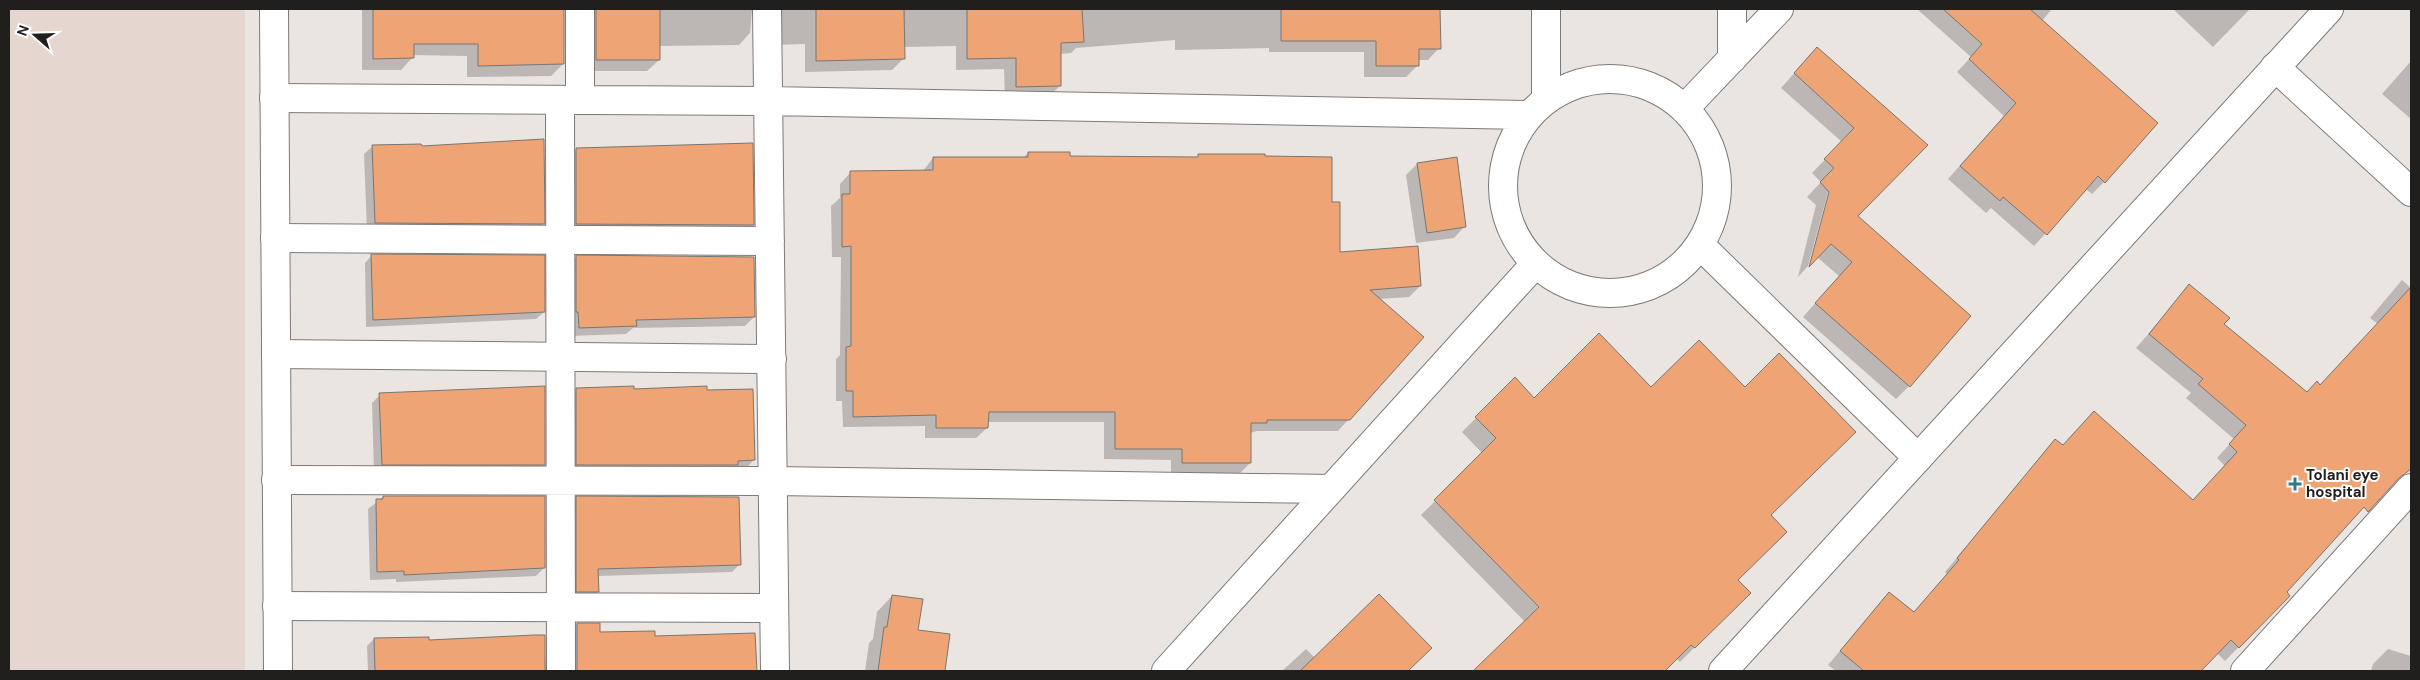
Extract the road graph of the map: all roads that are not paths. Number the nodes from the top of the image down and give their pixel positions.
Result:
1 (274, 9) edge
2 (580, 9) edge
3 (767, 9) edge
4 (1546, 9) edge
5 (1732, 9) edge
6 (1779, 9) edge
7 (2329, 9) edge
8 (1732, 59) junction
9 (2275, 67) junction
10 (274, 98) junction
11 (570, 100) junction
12 (768, 101) junction
13 (1538, 107) junction
14 (1684, 109) junction
15 (2411, 192) edge
16 (275, 238) junction
17 (560, 240) junction
18 (770, 241) junction
19 (1700, 245) junction
20 (1536, 263) junction
21 (276, 354) junction
22 (561, 358) junction
23 (772, 359) junction
24 (1918, 458) junction
25 (276, 480) junction
26 (561, 480) junction
27 (773, 481) junction
28 (2411, 488) edge
29 (1331, 489) junction
30 (277, 606) junction
31 (561, 607) junction
32 (774, 608) junction
33 (278, 671) edge
34 (561, 671) edge
35 (775, 671) edge
36 (1166, 671) edge
37 (1723, 671) edge
38 (2245, 671) edge

1 - 10 street
2 - 11 street
3 - 12 street
4 - 13 street
5 - 8 street
6 - 8 street
7 - 9 street
8 - 14 street
9 - 15 street
9 - 24 street
10 - 11 street
10 - 16 street
11 - 12 street
11 - 17 street
12 - 13 street
12 - 18 street
13 - 14 street
13 - 20 street
14 - 19 street
16 - 17 street
16 - 21 street
17 - 18 street
17 - 22 street
18 - 23 street
19 - 20 street
19 - 24 street
20 - 29 street
21 - 22 street
21 - 25 street
22 - 23 street
22 - 26 street
23 - 27 street
24 - 37 street
25 - 26 street
25 - 30 street
26 - 27 street
26 - 31 street
27 - 29 street
27 - 32 street
28 - 38 street
29 - 36 street
30 - 31 street
30 - 33 street
31 - 32 street
31 - 34 street
32 - 35 street

